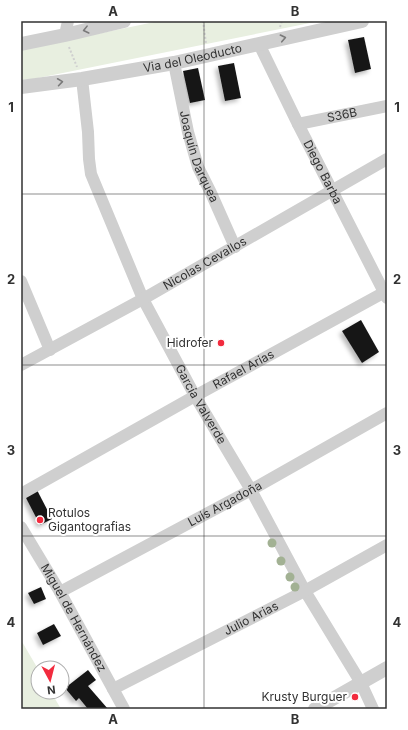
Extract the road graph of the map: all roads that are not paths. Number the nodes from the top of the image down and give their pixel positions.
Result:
1 (68, 21) edge
2 (124, 21) edge
3 (362, 21) edge
4 (65, 35) junction
5 (21, 44) edge
6 (260, 44) junction
7 (174, 63) junction
8 (82, 79) junction
9 (21, 87) edge
10 (387, 106) edge
11 (298, 124) junction
12 (387, 159) edge
13 (332, 190) junction
14 (235, 247) junction
15 (21, 281) edge
16 (385, 296) edge
17 (143, 298) junction
18 (50, 350) junction
19 (21, 365) edge
20 (195, 396) junction
21 (387, 413) edge
22 (251, 490) junction
23 (21, 494) edge
24 (21, 527) edge
25 (387, 545) edge
26 (305, 590) junction
27 (60, 592) junction
28 (387, 668) edge
29 (361, 683) junction
30 (113, 689) junction
31 (124, 709) edge
32 (315, 709) edge
33 (373, 709) edge

1 - 4 street
2 -> 4 street
6 -> 3 street, Via del Oleoducto
4 - 5 street
6 - 7 street, Via del Oleoducto
6 - 11 street, Diego Barba
7 - 8 street, Via del Oleoducto
7 - 14 street, Joaquín Darquea
9 -> 8 street, Via del Oleoducto
8 - 17 street, García Valverde
10 - 11 street, S36B
11 - 13 street, Diego Barba
12 - 13 street, Nicolas Cevallos
13 - 14 street, Nicolas Cevallos
13 - 16 street, Diego Barba
14 - 17 street, Nicolas Cevallos
15 - 18 street
16 - 20 street, Rafael Arias
17 - 18 street, Nicolas Cevallos
17 - 20 street, García Valverde
18 - 19 street, Nicolas Cevallos
20 - 22 street, García Valverde
20 - 23 street, Rafael Arias
21 - 22 street, Luis Argadoña
22 - 26 street, García Valverde
22 - 27 street, Luis Argadoña
24 - 27 street, Miguel de Hernández
25 - 26 street, Julio Arias
26 - 29 street, García Valverde
26 - 30 street, Julio Arias
27 - 30 street, Miguel de Hernández
28 - 29 street
29 - 32 street
29 - 33 street, García Valverde
30 - 31 street, Miguel de Hernández

